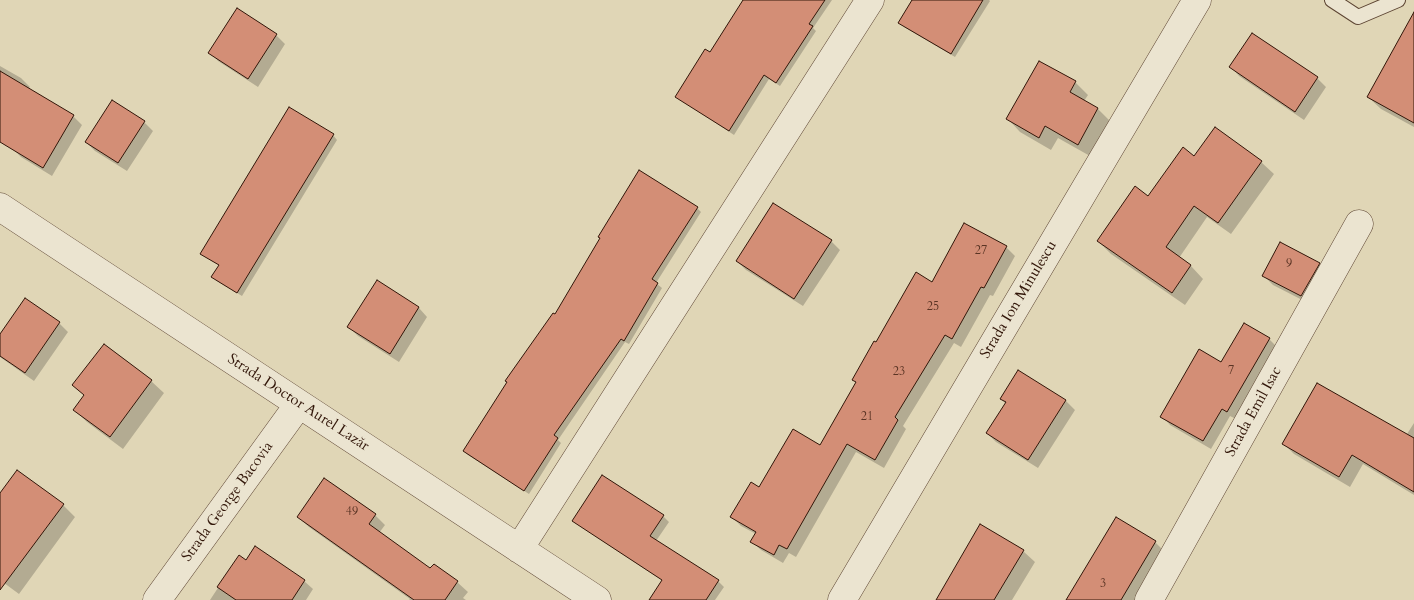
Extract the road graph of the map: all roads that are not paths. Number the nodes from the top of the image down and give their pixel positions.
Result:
1 (870, 0) edge
2 (1197, 0) edge
3 (1332, 0) edge
4 (1398, 0) edge
5 (0, 207) edge
6 (1359, 224) dead end
7 (299, 404) junction
8 (519, 549) junction
9 (157, 600) edge
10 (597, 600) edge
11 (842, 600) edge
12 (1150, 600) edge

1 - 8 street
2 - 11 street, Strada Ion Minulescu
3 - 4 lane
5 - 7 street, Strada Doctor Aurel Lazăr
6 - 12 street, Strada Emil Isac
7 - 8 street, Strada Doctor Aurel Lazăr
7 - 9 street, Strada George Bacovia
8 - 10 street, Strada Doctor Aurel Lazăr

